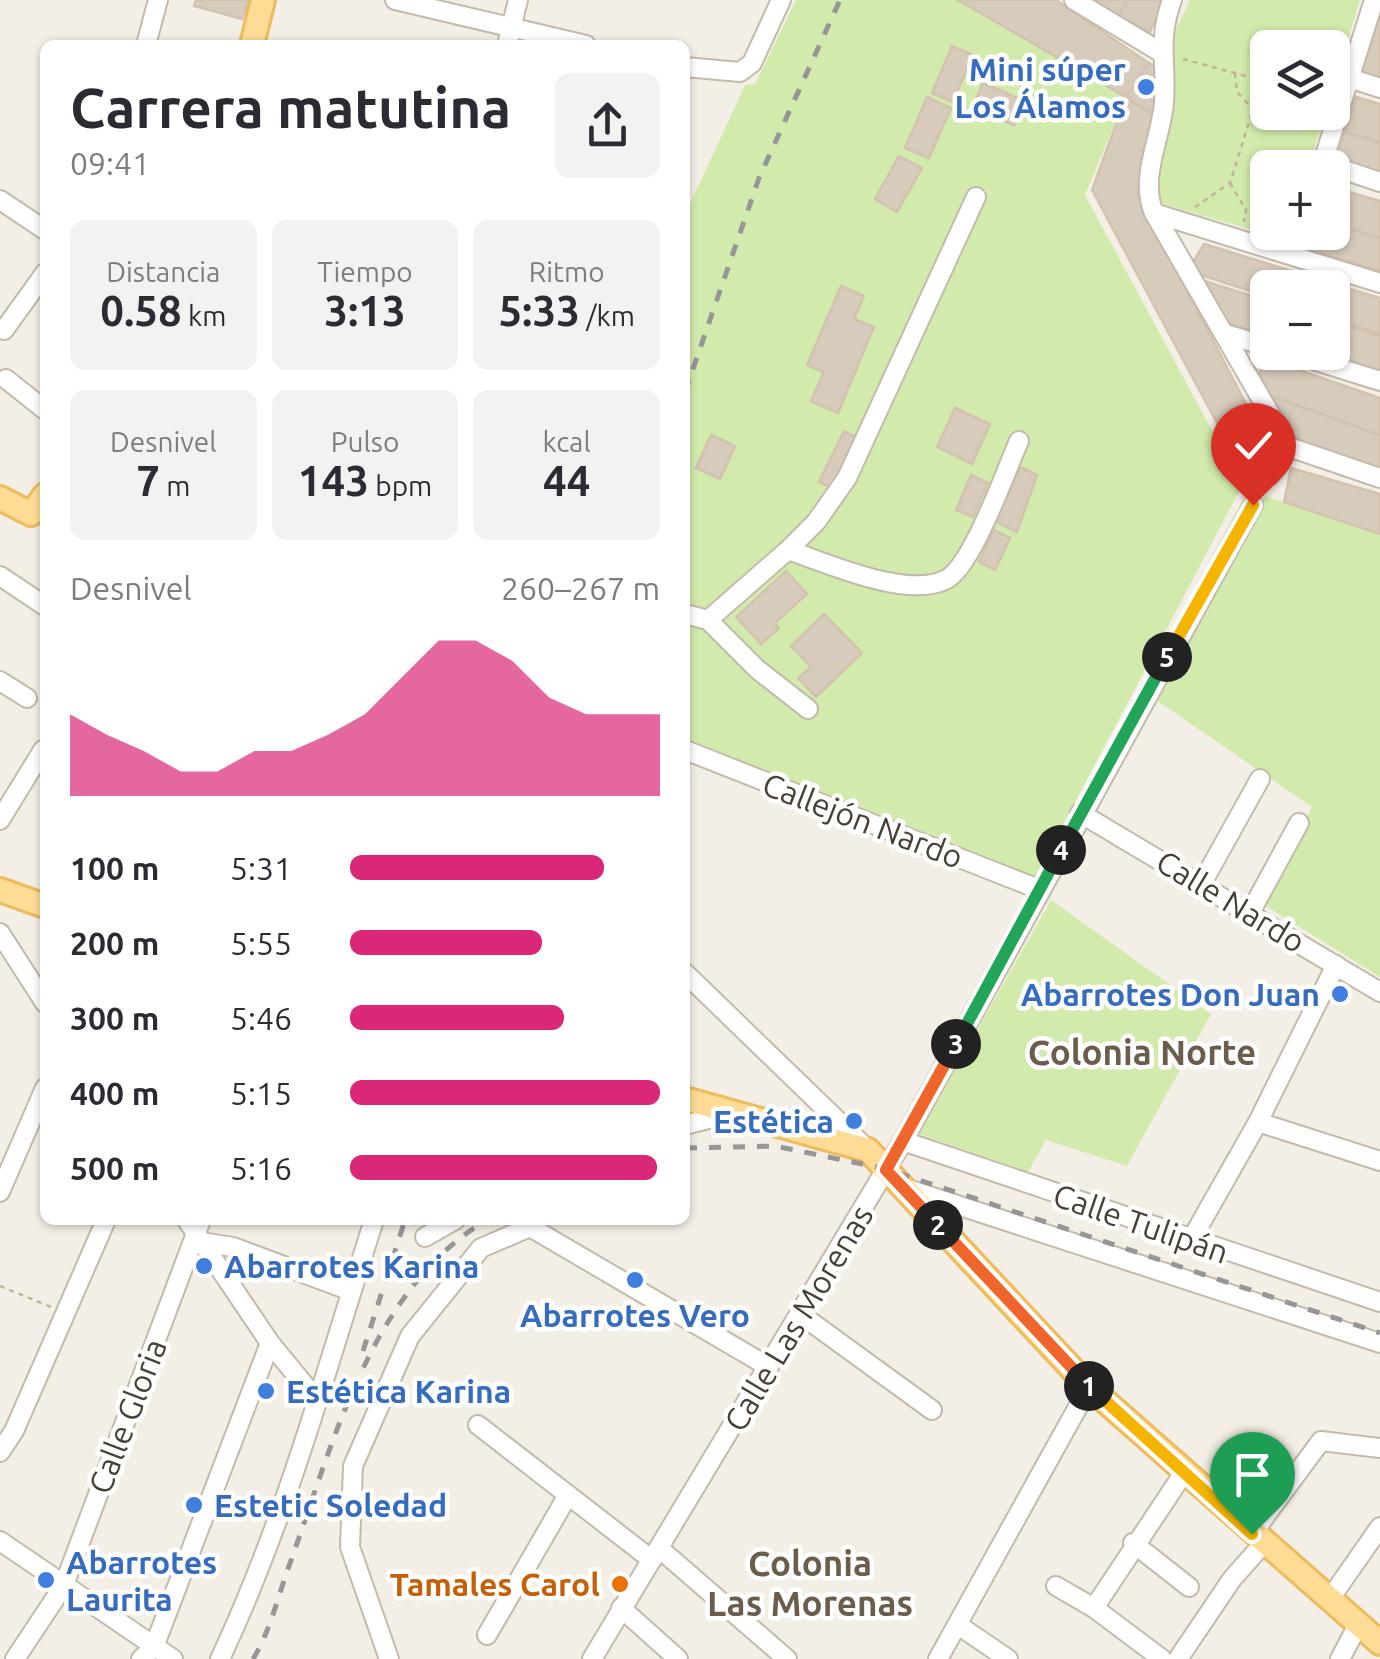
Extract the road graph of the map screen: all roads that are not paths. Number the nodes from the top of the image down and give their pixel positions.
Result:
1 (158, 0) edge
2 (263, 0) edge
3 (395, 0) edge
4 (518, 0) edge
5 (781, 0) edge
6 (1074, 0) edge
7 (1172, 0) edge
8 (1374, 0) edge
9 (510, 37) edge
10 (147, 40) edge
11 (253, 40) edge
12 (538, 40) edge
13 (1162, 53) junction
14 (690, 67) edge
15 (1350, 75) edge
16 (1350, 78) edge
17 (1380, 88) edge
18 (1350, 173) edge
19 (1380, 182) edge
20 (976, 197) dead end
21 (0, 200) edge
22 (1154, 213) junction
23 (40, 227) edge
24 (1294, 250) edge
25 (1293, 254) junction
26 (40, 279) edge
27 (1380, 283) edge
28 (4, 330) dead end
29 (1223, 333) junction
30 (1250, 341) edge
31 (1343, 370) edge
32 (6, 379) dead end
33 (1380, 382) edge
34 (40, 406) edge
35 (1019, 441) dead end
36 (1288, 447) junction
37 (1270, 475) dead end
38 (1380, 478) edge
39 (0, 498) edge
40 (1253, 505) dead end
41 (40, 511) edge
42 (788, 550) junction
43 (0, 576) edge
44 (40, 603) edge
45 (690, 615) edge
46 (708, 620) junction
47 (0, 681) edge
48 (26, 698) dead end
49 (808, 708) dead end
50 (690, 752) edge
51 (40, 755) edge
52 (1260, 779) dead end
53 (1080, 813) junction
54 (0, 820) edge
55 (1299, 823) dead end
56 (1202, 883) junction
57 (0, 890) edge
58 (1041, 890) junction
59 (40, 904) edge
60 (1250, 912) junction
61 (0, 933) edge
62 (1336, 965) junction
63 (690, 978) edge
64 (1380, 992) edge
65 (40, 995) edge
66 (40, 1100) edge
67 (690, 1101) edge
68 (731, 1113) junction
69 (1258, 1122) junction
70 (690, 1124) edge
71 (903, 1141) junction
72 (868, 1150) junction
73 (1380, 1161) edge
74 (886, 1170) junction
75 (904, 1188) junction
76 (0, 1192) edge
77 (104, 1225) edge
78 (372, 1225) edge
79 (429, 1225) edge
80 (446, 1225) edge
81 (196, 1229) edge
82 (1191, 1240) junction
83 (351, 1292) junction
84 (1380, 1302) edge
85 (800, 1314) junction
86 (270, 1343) junction
87 (1380, 1343) edge
88 (768, 1367) junction
89 (1089, 1387) junction
90 (316, 1399) junction
91 (932, 1410) dead end
92 (478, 1426) dead end
93 (1380, 1448) edge
94 (0, 1452) edge
95 (1183, 1474) junction
96 (568, 1495) junction
97 (1380, 1528) edge
98 (1257, 1539) junction
99 (0, 1542) edge
100 (1133, 1543) junction
101 (656, 1555) junction
102 (64, 1585) junction
103 (1056, 1586) dead end
104 (1189, 1587) dead end
105 (1329, 1600) junction
106 (621, 1608) junction
107 (1094, 1608) junction
108 (958, 1625) junction
109 (1358, 1625) junction
110 (487, 1635) dead end
111 (1380, 1644) edge
112 (148, 1653) edge
113 (14, 1659) edge
114 (173, 1659) edge
115 (220, 1659) edge
116 (389, 1659) edge
117 (592, 1659) edge
118 (678, 1659) edge
119 (787, 1659) edge
120 (938, 1659) edge
121 (1008, 1659) edge
122 (1162, 1659) edge
123 (1178, 1659) edge
124 (1340, 1659) edge

1 - 10 street
2 - 11 main road
3 - 9 street
4 - 9 street
5 - 14 street
6 - 13 street
7 - 13 street
8 - 15 street
9 - 12 street
13 - 22 street
16 - 17 street
18 - 19 street
20 - 42 street
21 - 23 street
22 - 25 street
22 - 29 street
24 - 25 street
25 - 27 street
26 - 28 street
29 - 30 street
29 - 36 street
31 - 33 street
32 - 34 street
35 - 42 street
36 - 37 street
36 - 38 street
39 - 41 main road
40 - 53 street, Calle Las Morenas
42 - 46 street
43 - 44 street
45 - 46 street
46 - 49 street
47 - 48 street
50 - 58 street, Callejón Nardo
51 - 54 street
52 - 56 street
53 - 56 street, Calle Nardo
53 - 58 street, Calle Las Morenas
55 - 60 street
56 - 60 street, Calle Nardo
57 - 59 main road
58 - 71 street, Calle Las Morenas
60 - 62 street, Calle Nardo
61 - 65 street
62 - 64 street, Calle Nardo
62 - 69 street
63 - 72 street
66 - 76 street
67 - 68 main road
68 - 70 street
68 - 72 main road
69 - 73 street
69 - 82 street
71 - 74 street, Calle Las Morenas
71 - 82 street, Calle Tulipán
72 - 74 main road
74 - 75 main road
74 - 85 street, Calle Las Morenas
75 - 87 street
75 - 89 main road
77 - 94 street
78 - 83 street
79 - 80 street
81 - 83 street
81 - 86 street
81 - 102 street, Calle Gloria
82 - 84 street, Calle Tulipán
83 - 90 street
85 - 88 street, Calle Las Morenas
85 - 91 street
86 - 90 street
86 - 112 street
88 - 101 street, Calle Las Morenas
88 - 116 street
89 - 95 main road
89 - 108 street
90 - 115 street
92 - 96 street
93 - 98 street
95 - 98 main road
95 - 100 street
96 - 101 street
96 - 110 street
97 - 105 street
98 - 105 main road
98 - 123 street
99 - 102 street
100 - 104 street
100 - 107 street
101 - 106 street, Calle Las Morenas
101 - 119 street
102 - 112 street
102 - 113 street, Calle Gloria
103 - 107 street
105 - 109 main road
106 - 117 street, Calle Las Morenas
106 - 118 street
107 - 122 street
108 - 120 street
108 - 121 street
109 - 111 main road
109 - 124 street
112 - 114 street

